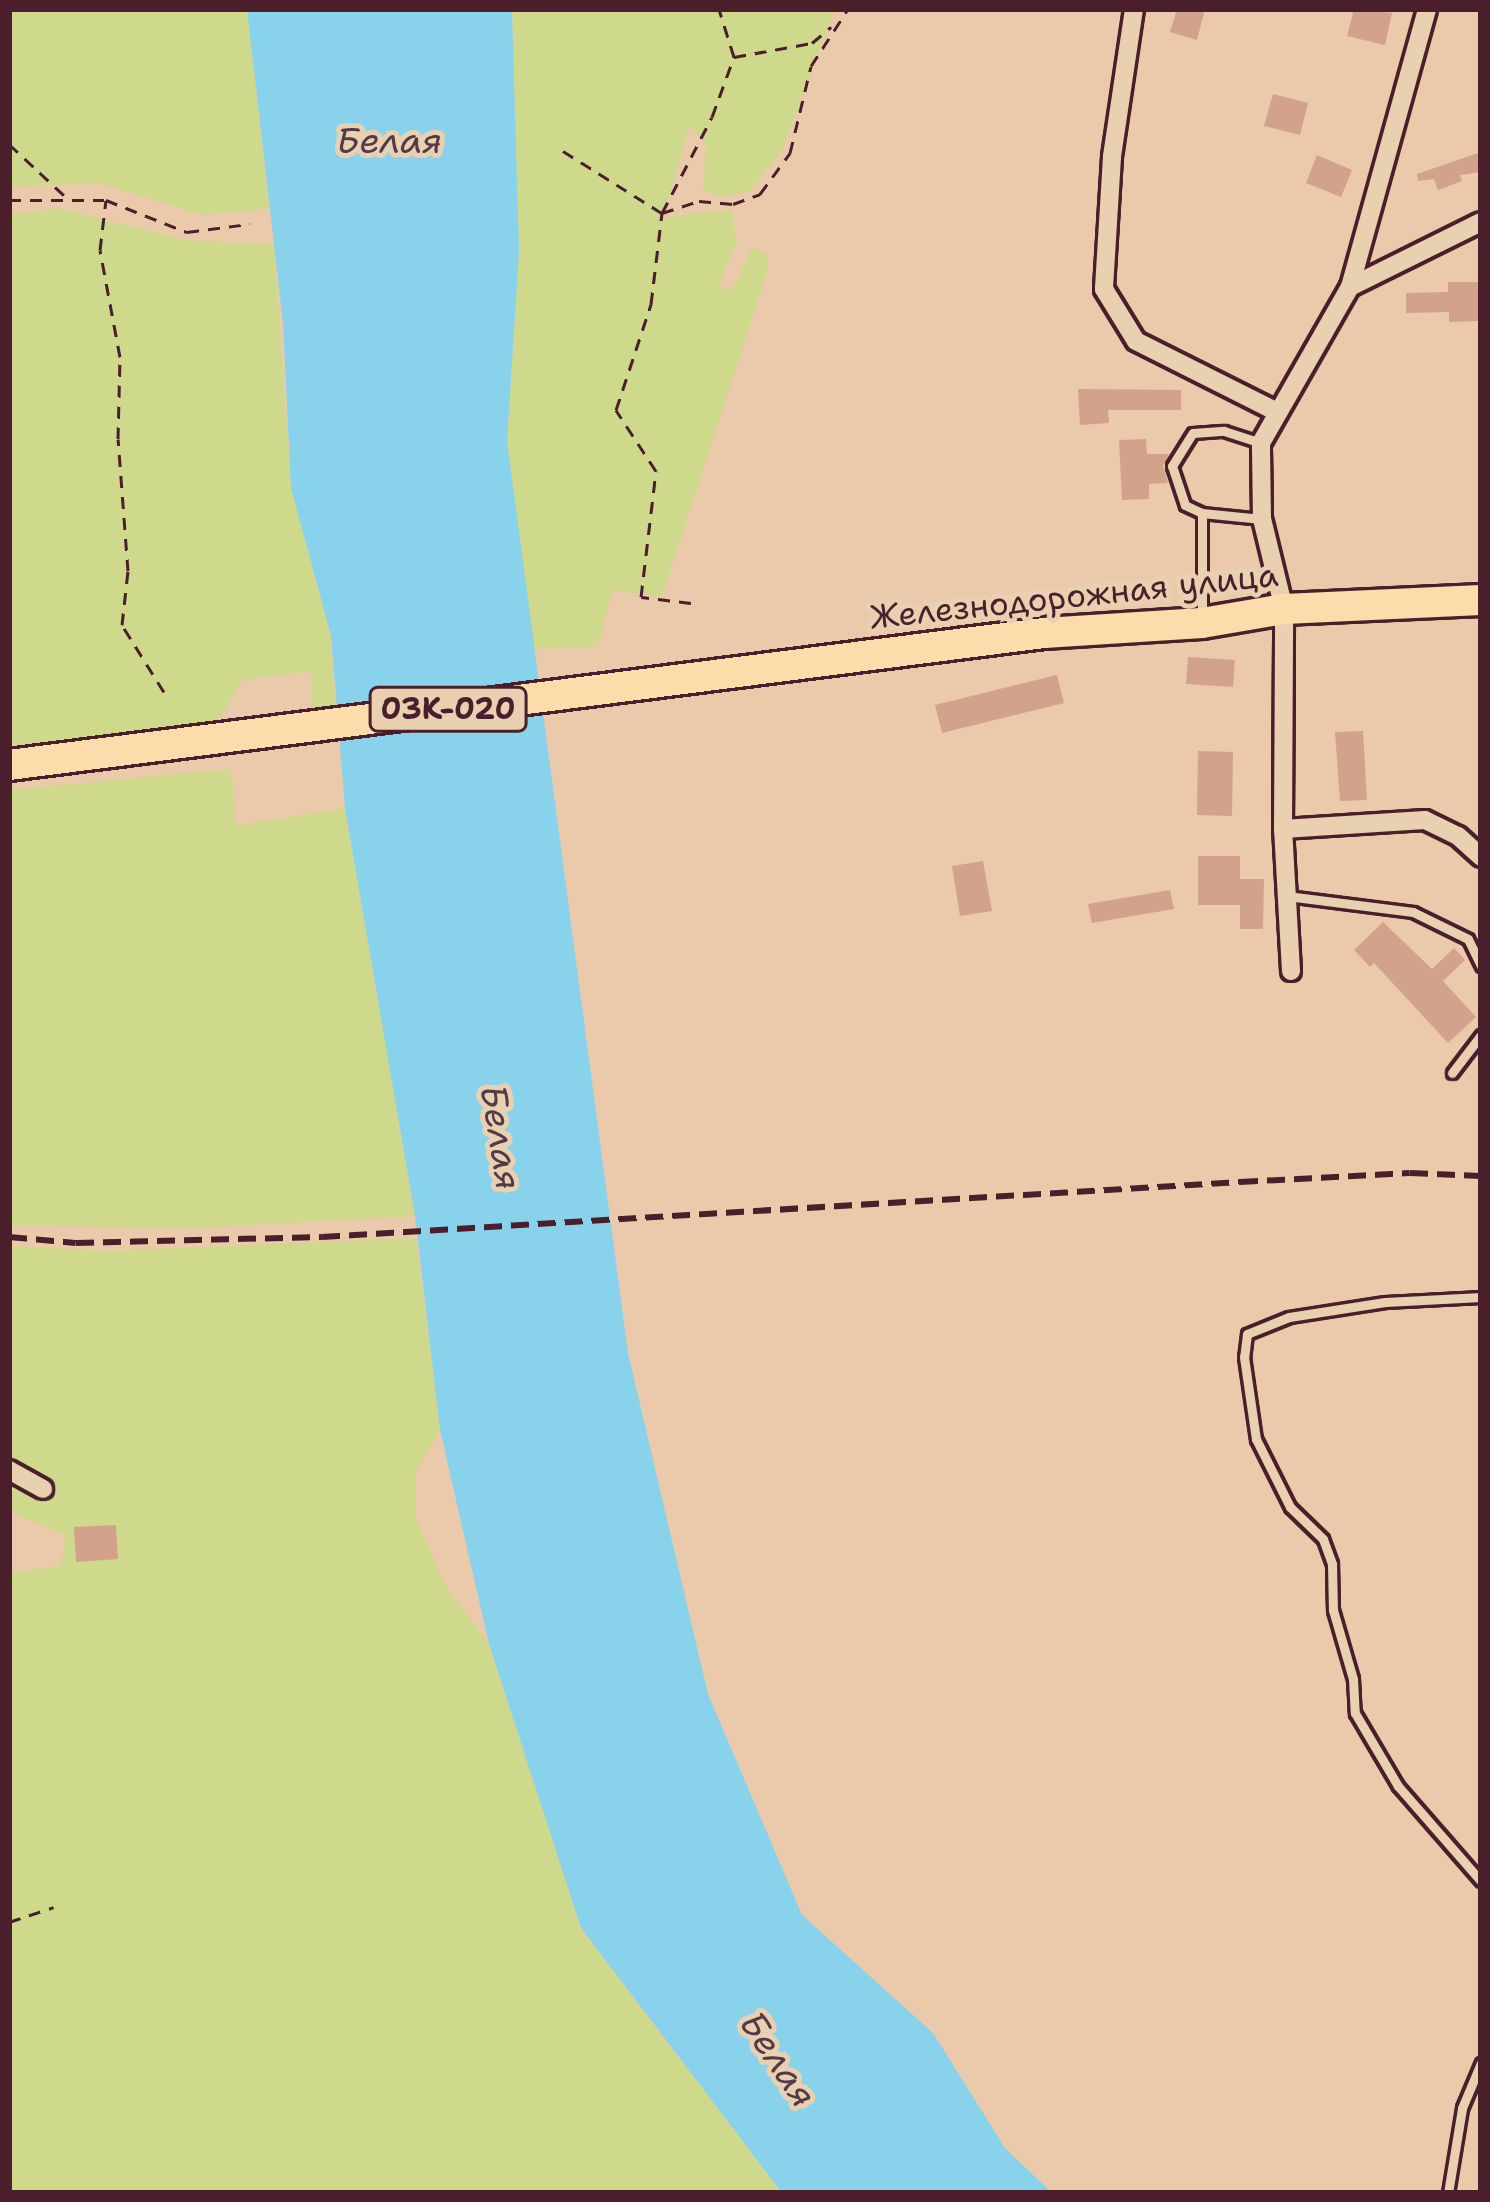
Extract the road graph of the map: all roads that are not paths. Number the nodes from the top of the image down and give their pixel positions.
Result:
1 (1135, 9) edge
2 (1427, 9) edge
3 (1481, 222) edge
4 (1351, 287) junction
5 (1275, 411) junction
6 (1261, 443) junction
7 (1202, 513) junction
8 (1262, 520) junction
9 (1481, 600) edge
10 (1284, 609) junction
11 (1202, 623) junction
12 (9, 765) edge
13 (1283, 829) junction
14 (1481, 857) edge
15 (1287, 896) junction
16 (1481, 966) edge
17 (1291, 971) dead end
18 (1481, 1035) edge
19 (1452, 1072) dead end
20 (1481, 1297) edge
21 (9, 1470) edge
22 (43, 1489) dead end
23 (1481, 1881) edge
24 (1481, 2063) edge
25 (1448, 2193) edge

1 - 5 street
2 - 4 street
3 - 4 street
4 - 5 street
5 - 6 street
6 - 7 lane
6 - 8 street
7 - 8 lane
7 - 11 lane
8 - 10 street
9 - 10 main road, Железнодорожная улица / 03К-020
10 - 11 main road, Железнодорожная улица / 03К-020
10 - 13 street
11 - 12 main road, Железнодорожная улица / 03К-020
13 - 14 street
13 - 15 street
15 - 16 lane
15 - 17 street
18 - 19 lane
20 - 23 lane
21 - 22 street
24 - 25 lane

